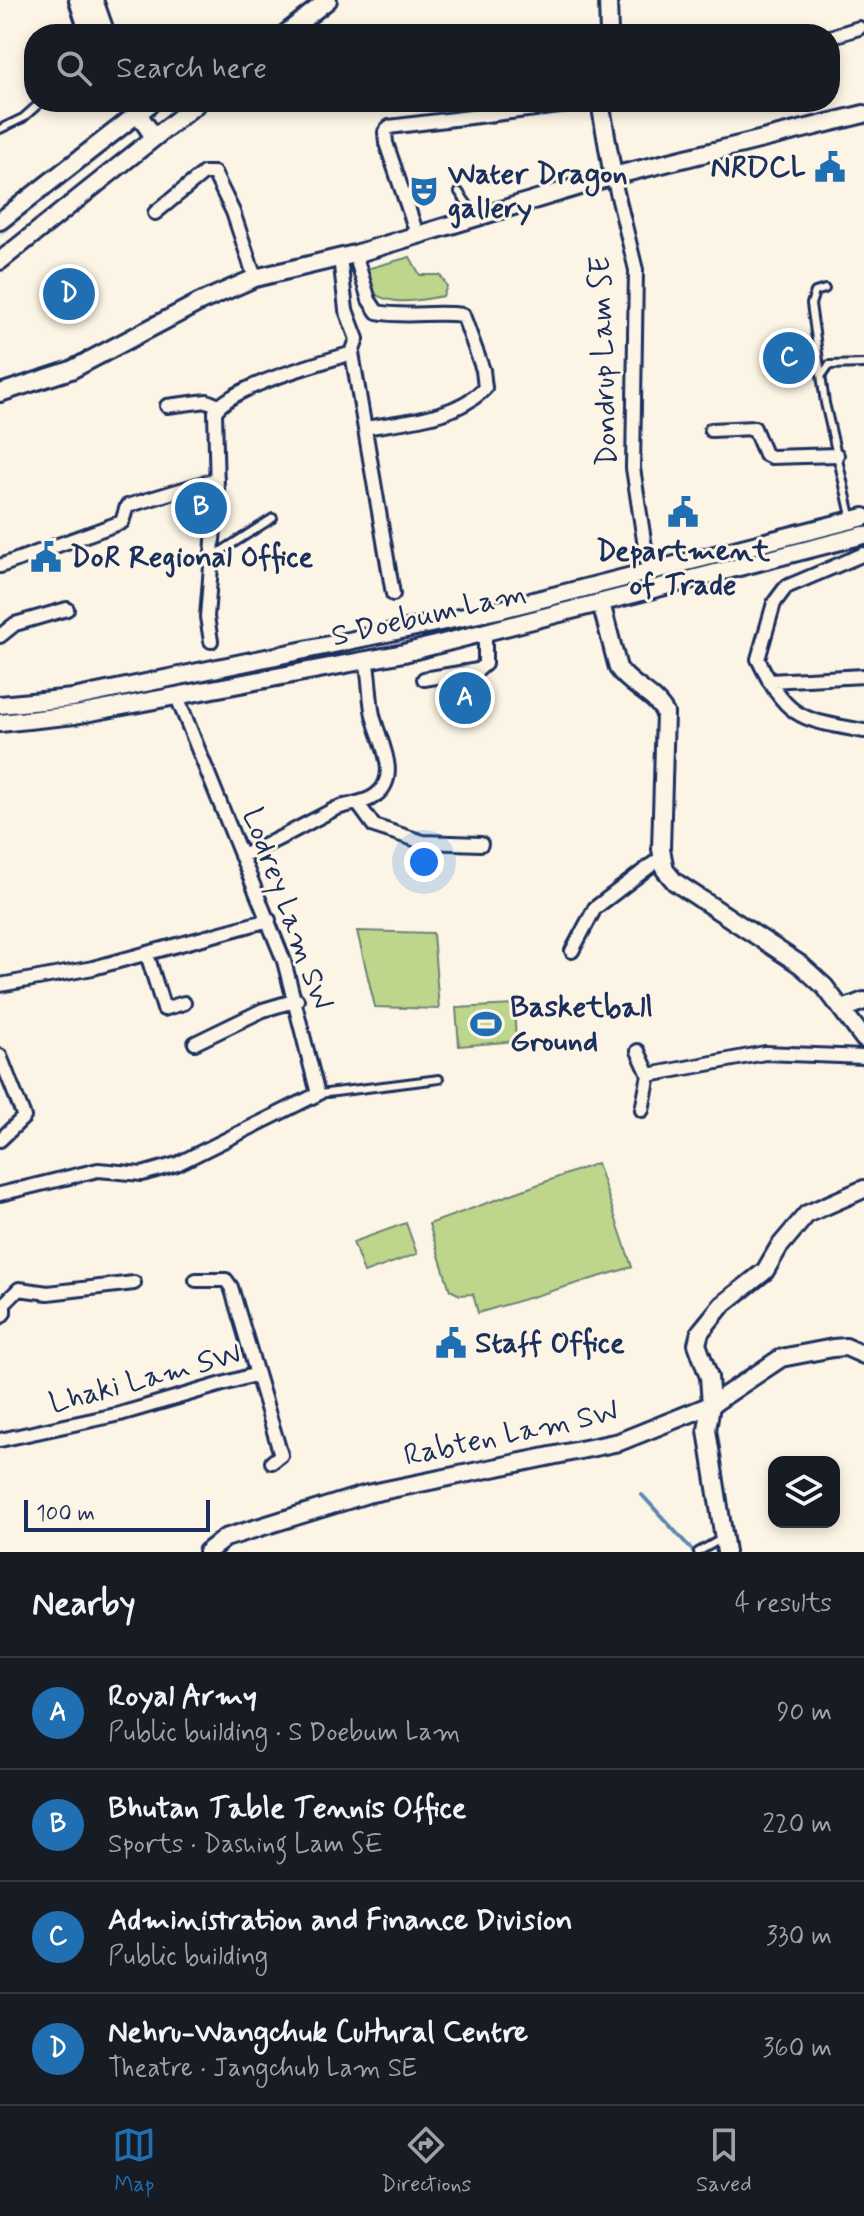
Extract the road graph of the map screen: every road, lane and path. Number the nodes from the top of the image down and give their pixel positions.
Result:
1 (78, 0) edge
2 (94, 0) edge
3 (328, 0) edge
4 (608, 0) edge
5 (86, 24) edge
6 (102, 24) edge
7 (298, 24) edge
8 (609, 24) edge
9 (859, 28) dead end
10 (840, 34) edge
11 (30, 112) edge
12 (134, 112) edge
13 (145, 112) edge
14 (186, 112) edge
15 (511, 112) edge
16 (602, 112) edge
17 (864, 114) edge
18 (0, 129) edge
19 (160, 132) junction
20 (613, 176) junction
21 (459, 192) dead end
22 (155, 213) dead end
23 (476, 216) junction
24 (0, 221) edge
25 (417, 234) junction
26 (348, 255) junction
27 (0, 261) edge
28 (255, 278) junction
29 (825, 289) dead end
30 (352, 353) junction
31 (864, 364) edge
32 (821, 378) junction
33 (1, 393) edge
34 (167, 406) dead end
35 (219, 406) junction
36 (365, 428) junction
37 (711, 430) dead end
38 (837, 455) junction
39 (217, 479) junction
40 (273, 518) dead end
41 (858, 518) edge
42 (864, 535) edge
43 (864, 554) edge
44 (212, 557) junction
45 (0, 566) edge
46 (649, 573) junction
47 (393, 594) dead end
48 (601, 603) junction
49 (67, 609) dead end
50 (485, 633) junction
51 (0, 636) edge
52 (211, 641) dead end
53 (366, 659) junction
54 (864, 676) edge
55 (424, 679) dead end
56 (769, 681) junction
57 (177, 697) junction
58 (0, 705) edge
59 (0, 723) edge
60 (864, 731) edge
61 (358, 804) junction
62 (481, 844) dead end
63 (241, 856) junction
64 (662, 857) junction
65 (269, 920) junction
66 (572, 951) dead end
67 (147, 954) junction
68 (0, 985) edge
69 (297, 1000) junction
70 (864, 1001) edge
71 (184, 1003) dead end
72 (843, 1009) junction
73 (864, 1039) edge
74 (195, 1043) dead end
75 (638, 1051) dead end
76 (0, 1056) edge
77 (864, 1057) edge
78 (649, 1075) junction
79 (439, 1079) dead end
80 (318, 1094) junction
81 (642, 1110) dead end
82 (0, 1140) edge
83 (864, 1189) edge
84 (0, 1194) edge
85 (196, 1280) dead end
86 (134, 1283) dead end
87 (0, 1317) edge
88 (864, 1355) edge
89 (257, 1374) junction
90 (711, 1405) junction
91 (0, 1440) edge
92 (272, 1462) dead end
93 (725, 1545) edge
94 (207, 1552) edge
95 (698, 1552) edge

1 - 5 main road
2 - 6 main road
3 - 7 main road
4 - 8 main road
9 - 10 street
11 - 18 lane
12 - 24 main road
13 - 19 main road
14 - 19 main road
15 - 25 street
16 - 20 main road, Dondrup Lam SE
17 - 20 main road
19 - 27 main road
20 - 23 main road
20 - 46 street, Dondrup Lam SE
21 - 23 lane
22 - 28 street
23 - 25 main road
25 - 26 main road
26 - 28 main road
26 - 30 street
26 - 36 street
28 - 33 main road
29 - 32 lane
30 - 35 street
30 - 36 street
31 - 32 lane
32 - 38 lane
34 - 35 street
35 - 39 street
36 - 47 street
37 - 38 street
38 - 41 lane
39 - 44 street
39 - 45 street
40 - 44 lane
41 - 46 main road, S Doebum Lam
42 - 48 main road, S Doebum Lam
43 - 56 street
44 - 52 street
46 - 58 main road, S Doebum Lam
48 - 50 main road, S Doebum Lam
48 - 64 main road
49 - 51 street
50 - 53 main road, S Doebum Lam
50 - 55 street
53 - 57 main road, S Doebum Lam
53 - 61 street
54 - 56 street
56 - 60 street
57 - 59 main road, S Doebum Lam
57 - 63 street, Lodrey Lam SW
61 - 62 street
61 - 63 street
63 - 65 street, Lodrey Lam SW
64 - 66 street
64 - 72 main road
65 - 67 street
65 - 69 street, Lodrey Lam SW
67 - 68 street
67 - 71 street
69 - 74 street
69 - 80 street, Lodrey Lam SW
70 - 72 main road
72 - 73 main road
75 - 78 street
76 - 82 street
77 - 78 street
78 - 81 street
79 - 80 lane
80 - 84 street
83 - 90 main road
85 - 89 street
86 - 87 street
88 - 90 main road, Rabten Lam SW
89 - 91 street, Lhaki Lam SW
89 - 92 street, Lhaki Lam SW
90 - 93 main road
90 - 94 main road, Rabten Lam SW
93 - 95 lane

